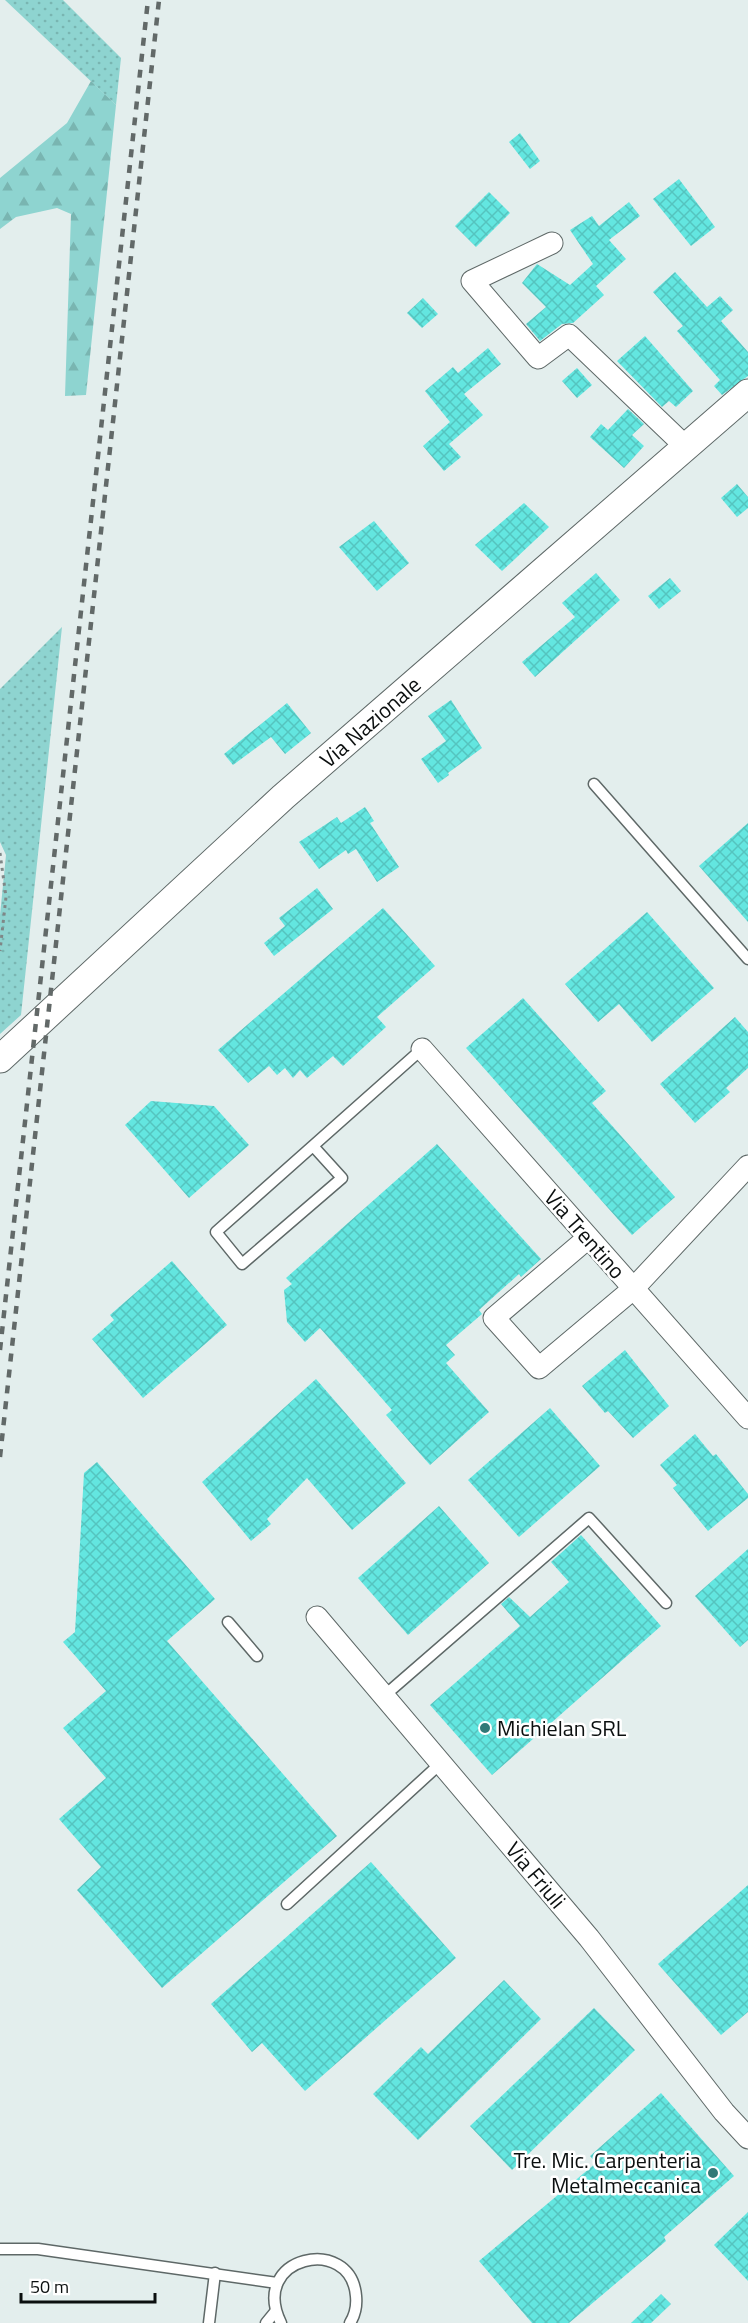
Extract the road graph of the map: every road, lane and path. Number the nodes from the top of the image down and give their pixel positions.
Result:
1 (552, 243) dead end
2 (748, 393) edge
3 (686, 447) junction
4 (594, 784) dead end
5 (0, 853) edge
6 (0, 951) edge
7 (748, 958) edge
8 (422, 1049) joint
9 (0, 1059) edge
10 (313, 1146) junction
11 (748, 1166) edge
12 (588, 1238) junction
13 (633, 1289) junction
14 (748, 1418) edge
15 (666, 1603) dead end
16 (317, 1617) dead end
17 (228, 1622) dead end
18 (257, 1656) dead end
19 (384, 1696) junction
20 (441, 1763) junction
21 (287, 1904) dead end
22 (748, 2138) edge
23 (0, 2249) edge
24 (214, 2273) junction
25 (277, 2283) junction
26 (275, 2312) junction
27 (208, 2323) edge
28 (266, 2323) edge
29 (281, 2323) edge
30 (350, 2323) edge

1 - 3 street
2 - 3 street, Via Nazionale
3 - 9 street, Via Nazionale
4 - 7 lane
5 - 6 path
8 - 10 lane
8 - 12 street, Via Trentino
10 - 10 lane
11 - 13 street
12 - 13 street, Via Trentino
12 - 13 street
13 - 14 street, Via Trentino
15 - 19 lane
16 - 19 street, Via Friuli
17 - 18 lane
19 - 20 street, Via Friuli
20 - 21 lane
20 - 22 street, Via Friuli
23 - 24 lane
24 - 25 lane
24 - 27 lane
25 - 26 lane
25 - 30 lane
26 - 28 lane
26 - 29 lane

